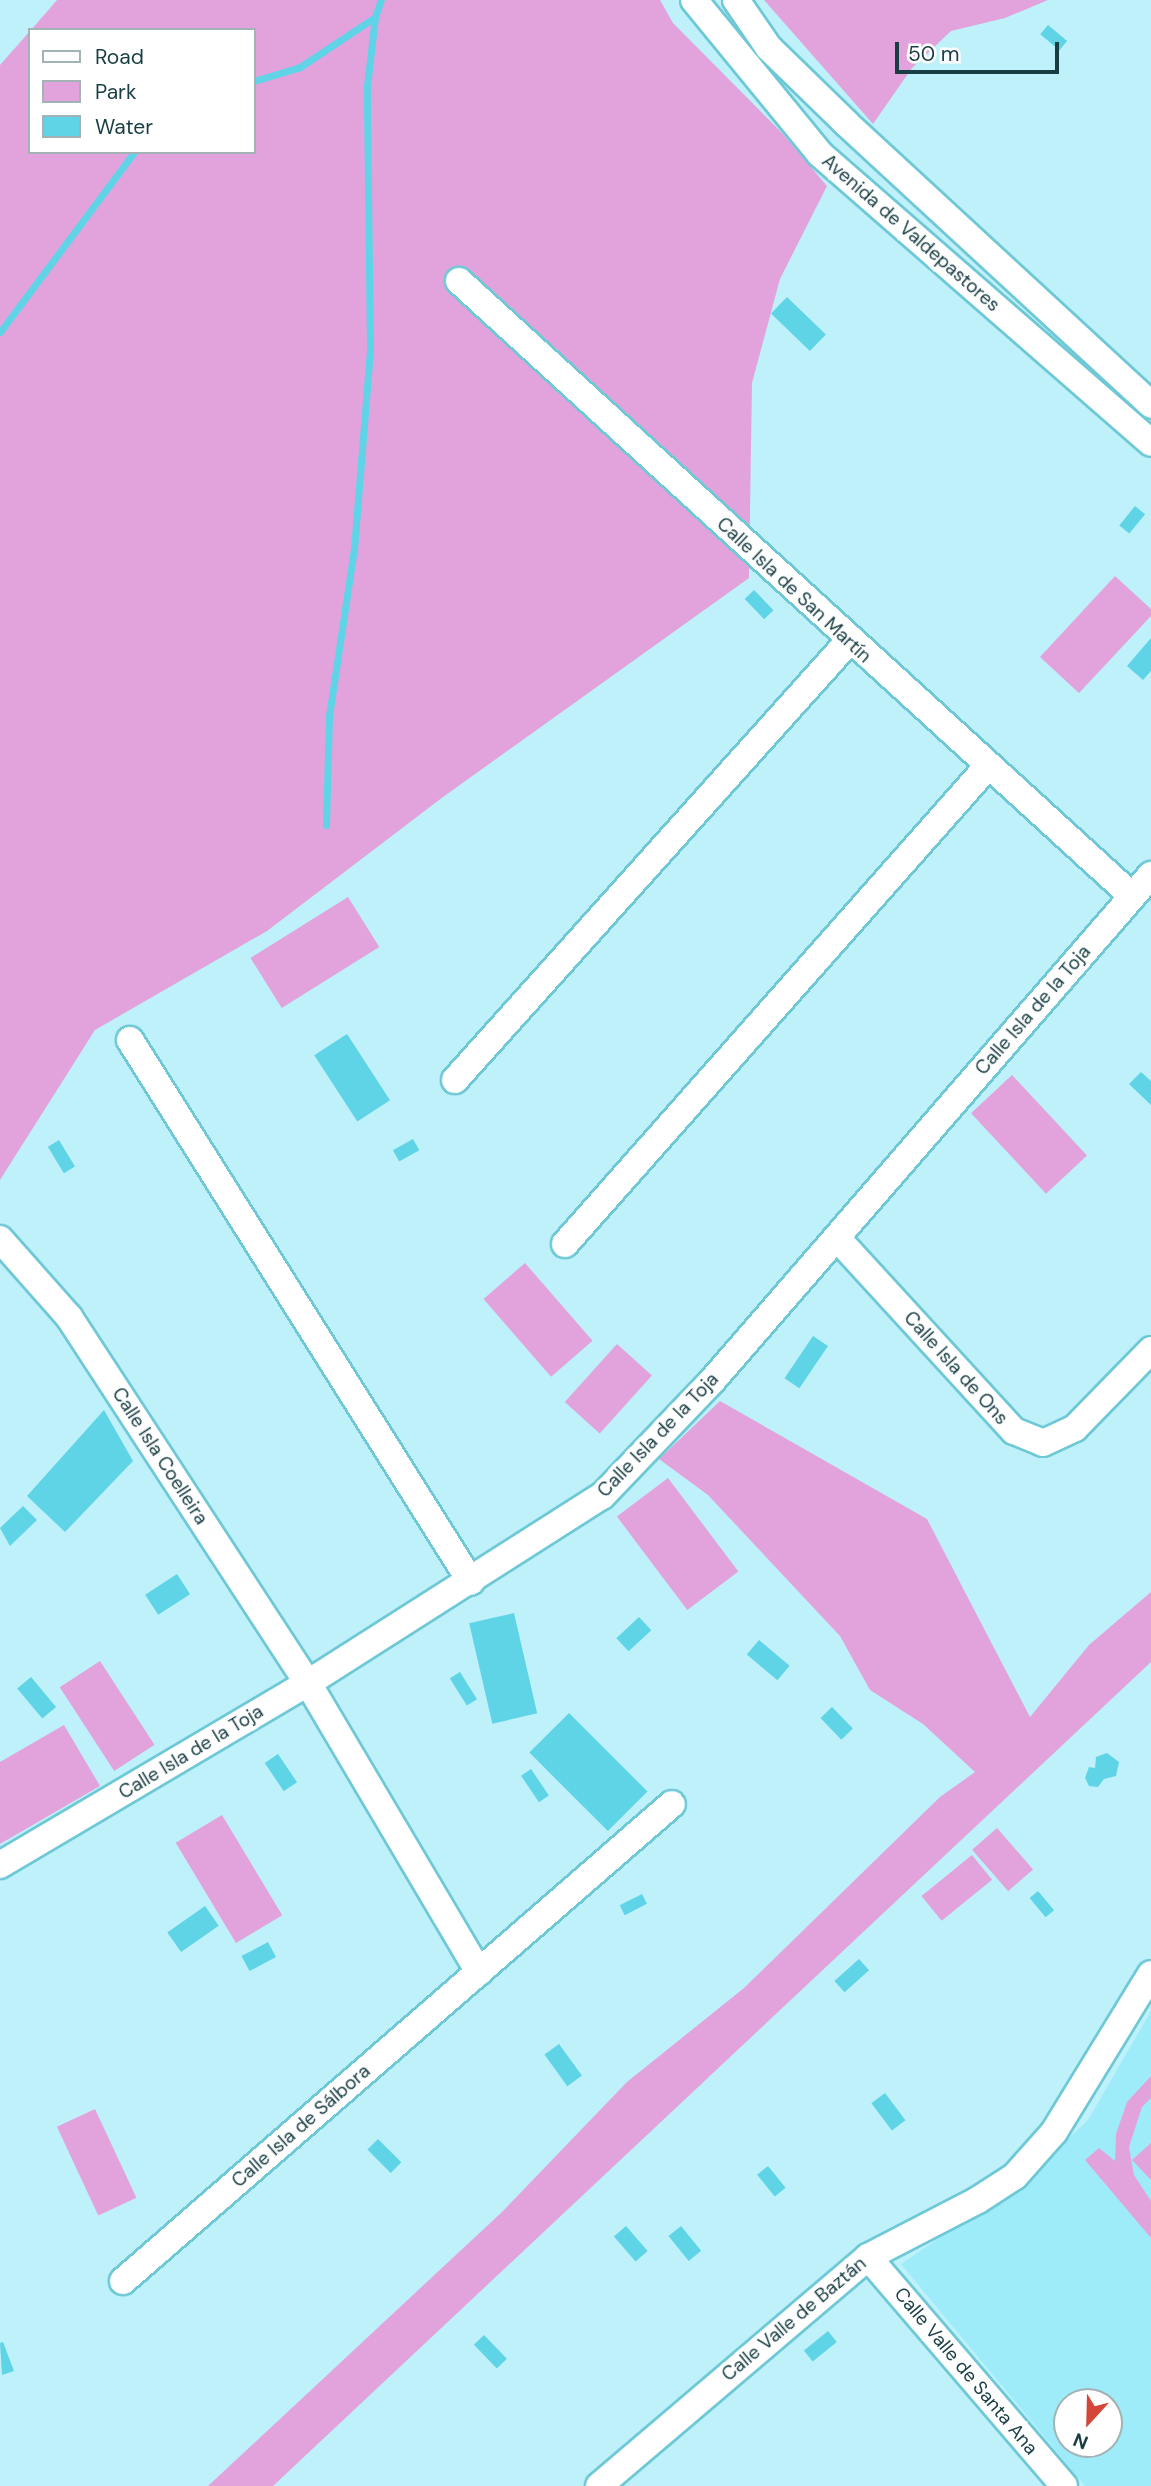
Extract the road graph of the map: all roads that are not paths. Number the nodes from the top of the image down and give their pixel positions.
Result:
1 (694, 0) edge
2 (736, 0) edge
3 (459, 281) dead end
4 (1151, 404) edge
5 (1151, 443) edge
6 (849, 641) junction
7 (988, 766) junction
8 (1151, 874) edge
9 (1132, 896) junction
10 (130, 1040) dead end
11 (455, 1080) dead end
12 (837, 1238) junction
13 (0, 1239) edge
14 (565, 1244) dead end
15 (1151, 1350) edge
16 (471, 1582) junction
17 (308, 1683) junction
18 (673, 1804) dead end
19 (0, 1865) edge
20 (479, 1972) junction
21 (1151, 1974) edge
22 (868, 2257) junction
23 (123, 2281) dead end
24 (599, 2486) edge
25 (1064, 2486) edge

1 - 5 street, Avenida de Valdepastores
2 - 4 street, Avenida de Valdepastores
3 - 6 street, Calle Isla de San Martín
6 - 7 street, Calle Isla de San Martín
6 - 11 street
7 - 9 street, Calle Isla de San Martín
7 - 14 street
8 - 9 street, Calle Isla de la Toja
9 - 12 street, Calle Isla de la Toja
10 - 16 street
12 - 15 street, Calle Isla de Ons
12 - 16 street, Calle Isla de la Toja
13 - 17 street, Calle Isla Coelleira
16 - 17 street, Calle Isla de la Toja
17 - 19 street, Calle Isla de la Toja
17 - 20 street
18 - 20 street, Calle Isla de Sálbora
20 - 23 street, Calle Isla de Sálbora
21 - 22 street, Calle Valle de Baztán
22 - 24 street, Calle Valle de Baztán
22 - 25 street, Calle Valle de Santa Ana

